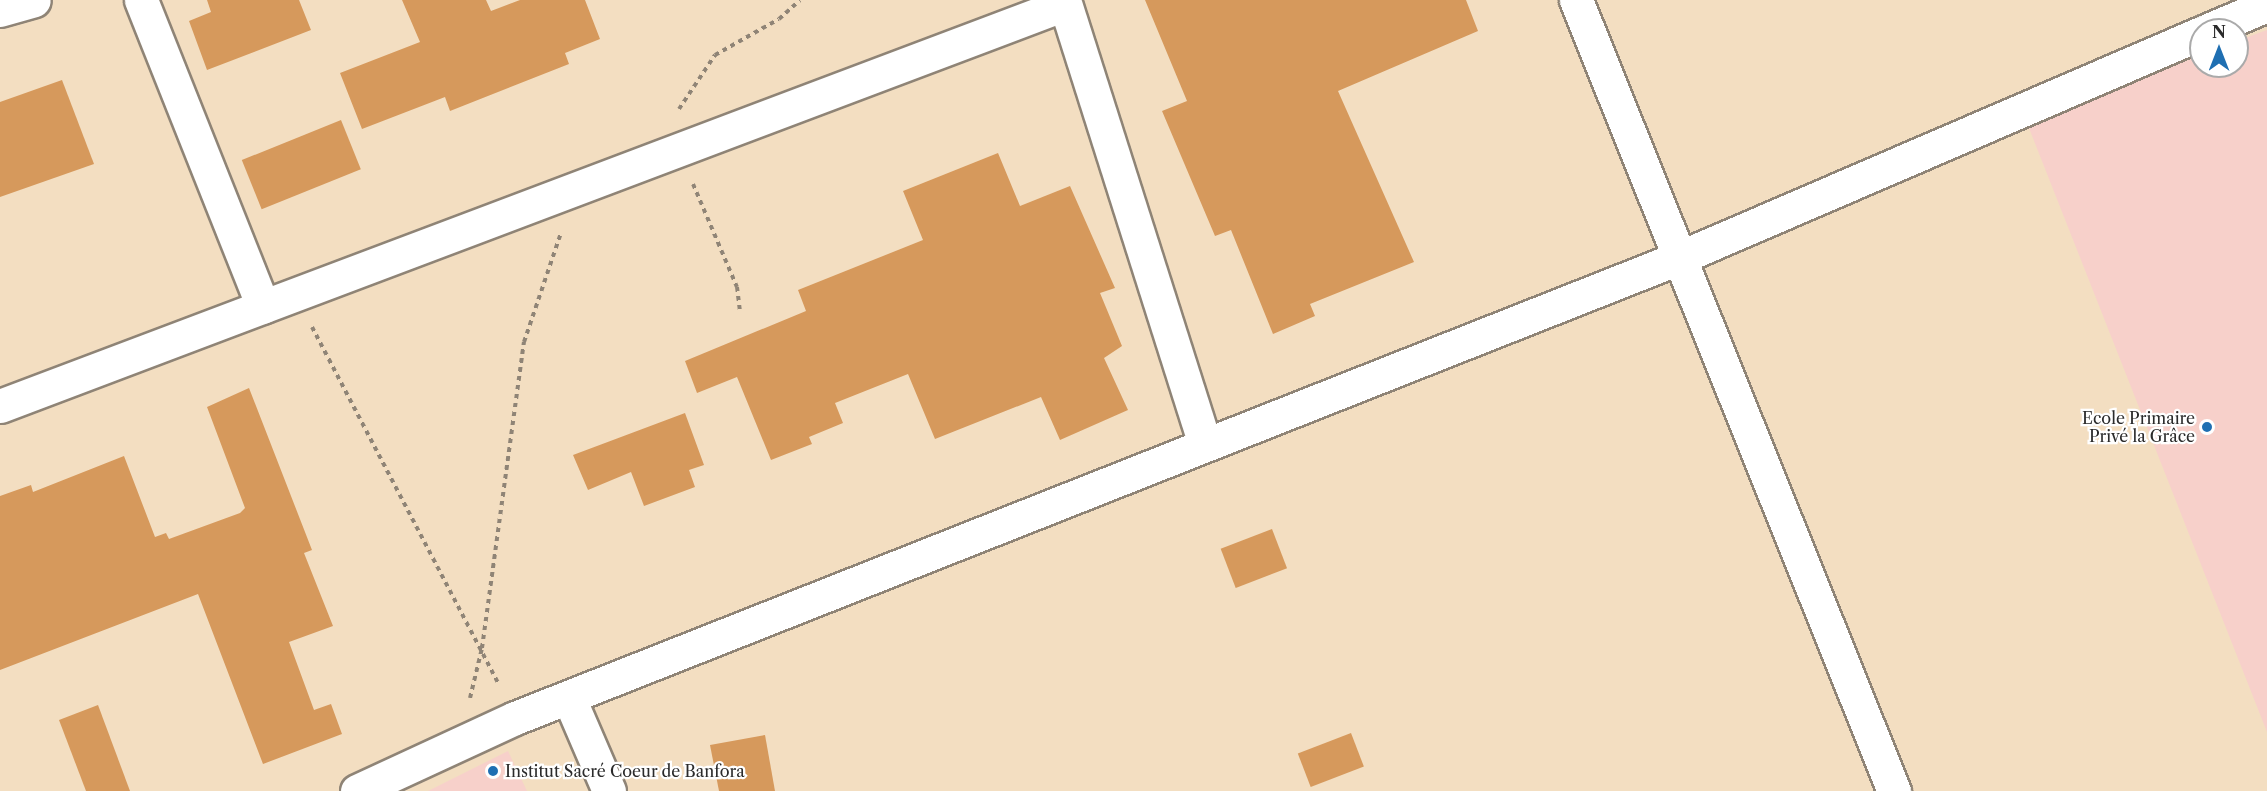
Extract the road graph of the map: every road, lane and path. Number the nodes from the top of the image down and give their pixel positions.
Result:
1 (34, 0) edge
2 (141, 0) edge
3 (800, 0) edge
4 (1576, 0) edge
5 (1064, 2) edge
6 (2267, 5) edge
7 (0, 10) edge
8 (2236, 18) edge
9 (2189, 38) edge
10 (664, 155) junction
11 (582, 186) junction
12 (1681, 257) junction
13 (294, 295) junction
14 (263, 307) junction
15 (740, 313) dead end
16 (0, 406) edge
17 (1204, 442) junction
18 (482, 648) junction
19 (569, 698) junction
20 (459, 745) junction
21 (357, 791) edge
22 (609, 791) edge
23 (1894, 791) edge

1 - 7 street
2 - 14 street
3 - 10 path
4 - 12 street
5 - 10 street
5 - 17 street
6 - 8 street
9 - 12 street
10 - 11 street
10 - 15 path
11 - 13 street
11 - 18 path
12 - 17 street
12 - 23 street
13 - 14 street
13 - 18 path
14 - 16 street
17 - 19 street
18 - 20 path
19 - 20 street
19 - 22 street
20 - 21 street

